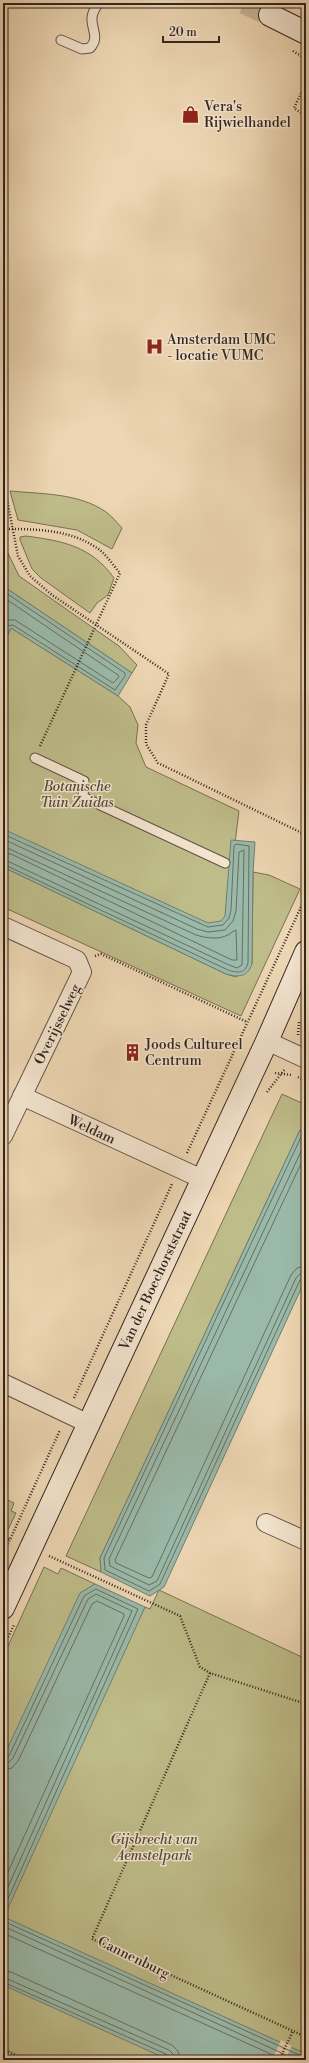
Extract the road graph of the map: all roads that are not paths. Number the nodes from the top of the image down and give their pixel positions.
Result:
1 (98, 3) edge
2 (270, 15) tunnel mouth
3 (306, 33) edge
4 (61, 40) dead end
5 (35, 758) road end
6 (225, 863) dead end
7 (3, 926) edge
8 (306, 952) edge
9 (267, 1041) junction
10 (306, 1059) edge
11 (22, 1096) junction
12 (3, 1136) edge
13 (202, 1179) junction
14 (3, 1383) edge
15 (89, 1424) junction
16 (266, 1523) dead end
17 (306, 1541) edge
18 (3, 1608) edge

1 - 4 lane
2 - 3 street
5 - 6 lane
7 - 11 street, Overijsselweg
8 - 9 street, Van der Boechorststraat
9 - 10 street
9 - 13 street, Van der Boechorststraat
11 - 12 street
11 - 13 street, Weldam
13 - 15 street, Van der Boechorststraat
14 - 15 street
15 - 18 street, Van der Boechorststraat
16 - 17 street

